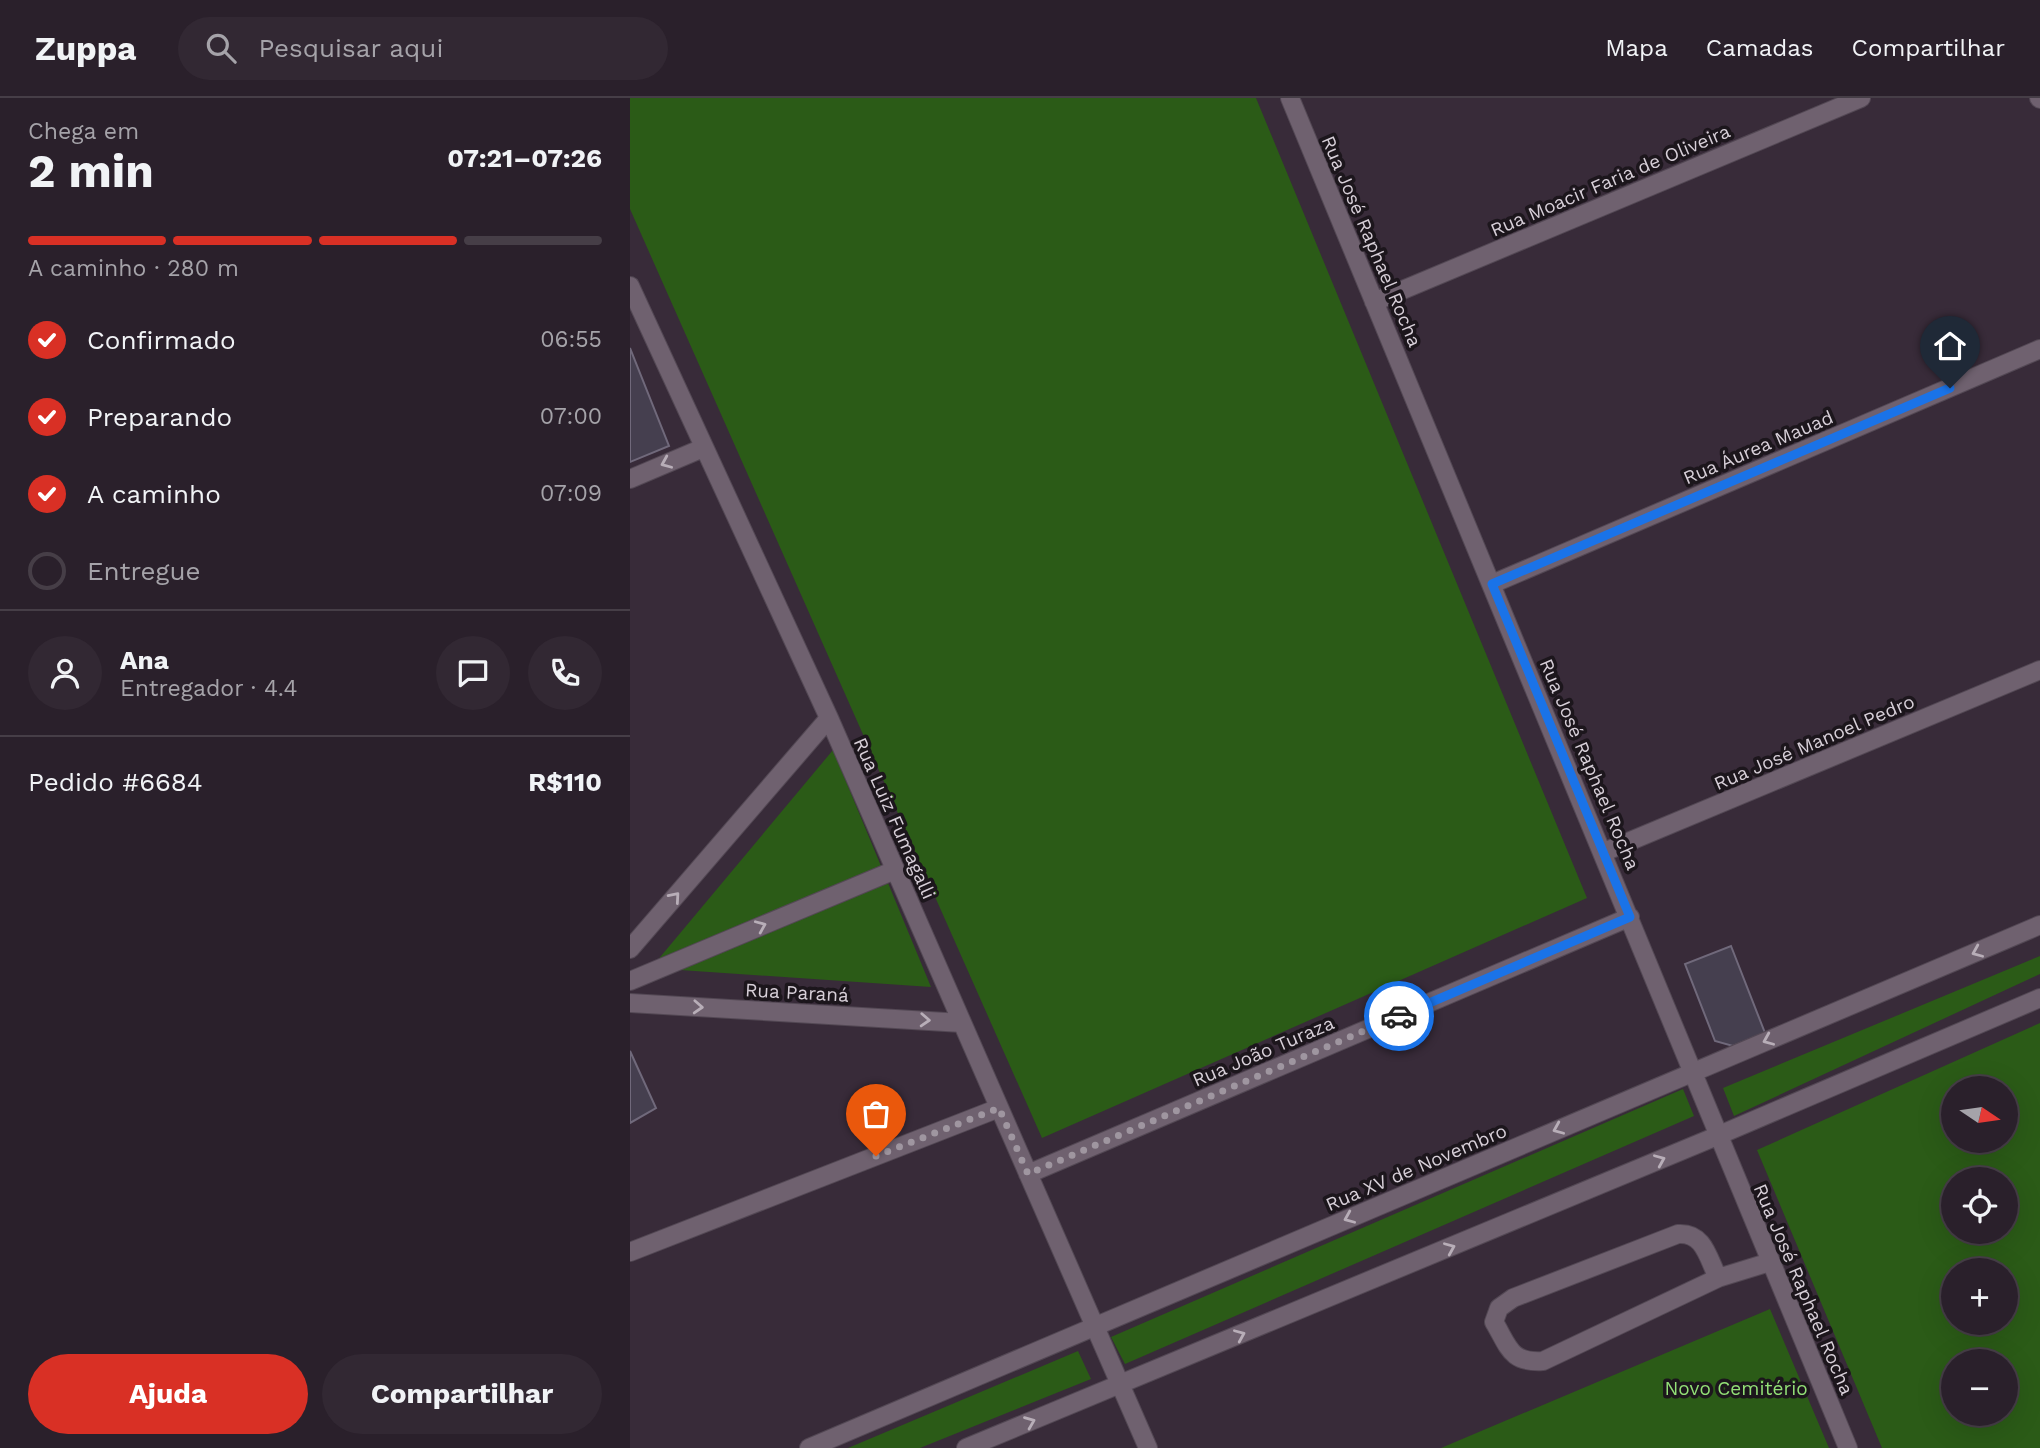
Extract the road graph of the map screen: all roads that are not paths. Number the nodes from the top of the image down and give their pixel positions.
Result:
1 (1290, 98) edge
2 (1861, 98) edge
3 (630, 286) edge
4 (1374, 302) junction
5 (2040, 349) edge
6 (703, 448) junction
7 (630, 478) edge
8 (1492, 584) junction
9 (2040, 670) edge
10 (829, 718) junction
11 (1604, 852) junction
12 (895, 870) junction
13 (1630, 917) junction
14 (2040, 925) edge
15 (630, 949) edge
16 (630, 981) edge
17 (2040, 998) edge
18 (630, 1003) edge
19 (962, 1023) junction
20 (1694, 1072) junction
21 (999, 1108) junction
22 (1717, 1136) junction
23 (1028, 1174) junction
24 (630, 1252) edge
25 (1770, 1262) junction
26 (1718, 1278) junction
27 (1095, 1326) junction
28 (1118, 1377) junction
29 (809, 1448) edge
30 (967, 1448) edge
31 (1148, 1448) edge
32 (1848, 1448) edge

1 - 4 street, Rua José Raphael Rocha
2 - 4 street, Rua Moacir Faria de Oliveira
3 - 6 street, Rua Luiz Fumagalli
4 - 8 street, Rua José Raphael Rocha
5 - 8 street, Rua Áurea Mauad
6 -> 7 street
6 - 10 street, Rua Luiz Fumagalli
8 - 11 street, Rua José Raphael Rocha
9 - 11 street, Rua José Manoel Pedro
10 - 12 street, Rua Luiz Fumagalli
15 -> 10 street
11 - 13 street, Rua José Raphael Rocha
16 -> 12 street
12 - 19 street, Rua Luiz Fumagalli
13 - 20 street, Rua José Raphael Rocha
13 - 23 street, Rua João Turaza
14 -> 20 street, Rua XV de Novembro
17 - 22 street
18 -> 19 street, Rua Paraná
19 - 21 street, Rua Luiz Fumagalli
20 - 22 street, Rua José Raphael Rocha
20 -> 27 street, Rua XV de Novembro
21 - 23 street, Rua Luiz Fumagalli
21 - 24 street
22 - 25 street, Rua José Raphael Rocha
28 -> 22 street
23 - 27 street, Rua Luiz Fumagalli
25 - 26 street
25 - 32 street, Rua José Raphael Rocha
26 - 26 street
27 - 28 street, Rua Luiz Fumagalli
27 - 29 street, Rua XV de Novembro
30 -> 28 street
28 - 31 street, Rua Luiz Fumagalli

